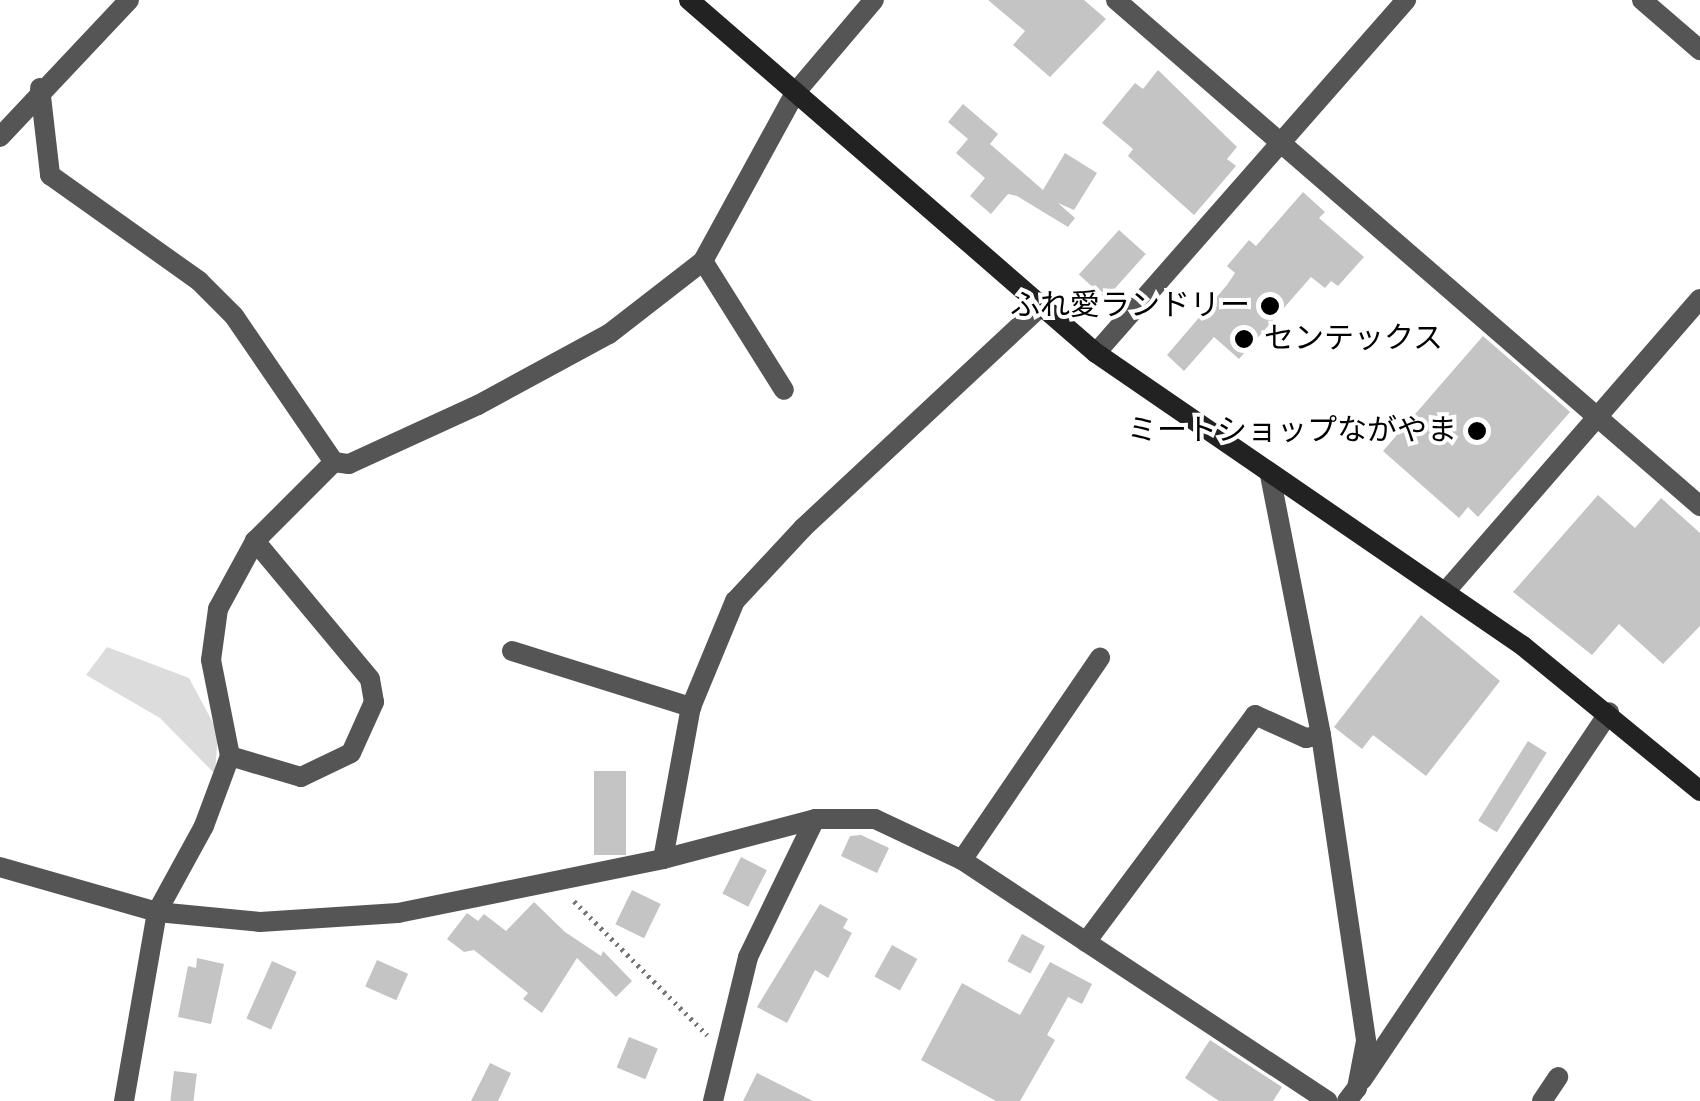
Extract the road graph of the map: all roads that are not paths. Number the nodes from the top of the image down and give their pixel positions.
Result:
1 (689, 0) edge
2 (874, 0) edge
3 (1116, 0) edge
4 (1406, 0) edge
5 (1642, 0) edge
6 (120, 3) edge
7 (1700, 50) edge
8 (40, 88) junction
9 (794, 92) junction
10 (0, 137) edge
11 (1280, 143) junction
12 (702, 261) junction
13 (1700, 300) edge
14 (1041, 306) junction
15 (1096, 353) junction
16 (784, 390) dead end
17 (1598, 417) junction
18 (334, 462) junction
19 (1270, 475) junction
20 (1700, 506) edge
21 (254, 542) junction
22 (1446, 591) junction
23 (512, 650) dead end
24 (1100, 658) dead end
25 (690, 707) junction
26 (1609, 712) junction
27 (1321, 735) junction
28 (230, 756) junction
29 (1700, 791) edge
30 (815, 819) junction
31 (664, 859) junction
32 (962, 860) junction
33 (0, 867) edge
34 (157, 912) junction
35 (1086, 942) junction
36 (1558, 1077) dead end
37 (1352, 1094) edge
38 (124, 1101) edge
39 (713, 1101) edge
40 (1328, 1101) edge
41 (1542, 1101) edge

1 - 9 street
2 - 9 street
3 - 11 street
4 - 11 street
5 - 7 street
6 - 8 street
8 - 10 street
8 - 18 street
9 - 12 street
9 - 14 street
11 - 15 street
11 - 17 street
12 - 16 street
12 - 18 street
13 - 17 street
14 - 15 street
14 - 25 street
15 - 19 street
17 - 20 street
17 - 22 street
18 - 21 street
19 - 22 street
19 - 27 street
21 - 28 street
21 - 28 street
22 - 26 street
23 - 25 street
24 - 32 street
25 - 31 street
26 - 29 street
26 - 37 street
27 - 35 street
27 - 37 street
28 - 34 street
30 - 31 street
30 - 32 street
30 - 39 street
31 - 34 street
32 - 35 street
33 - 34 street
34 - 38 street
35 - 40 street
36 - 41 street

